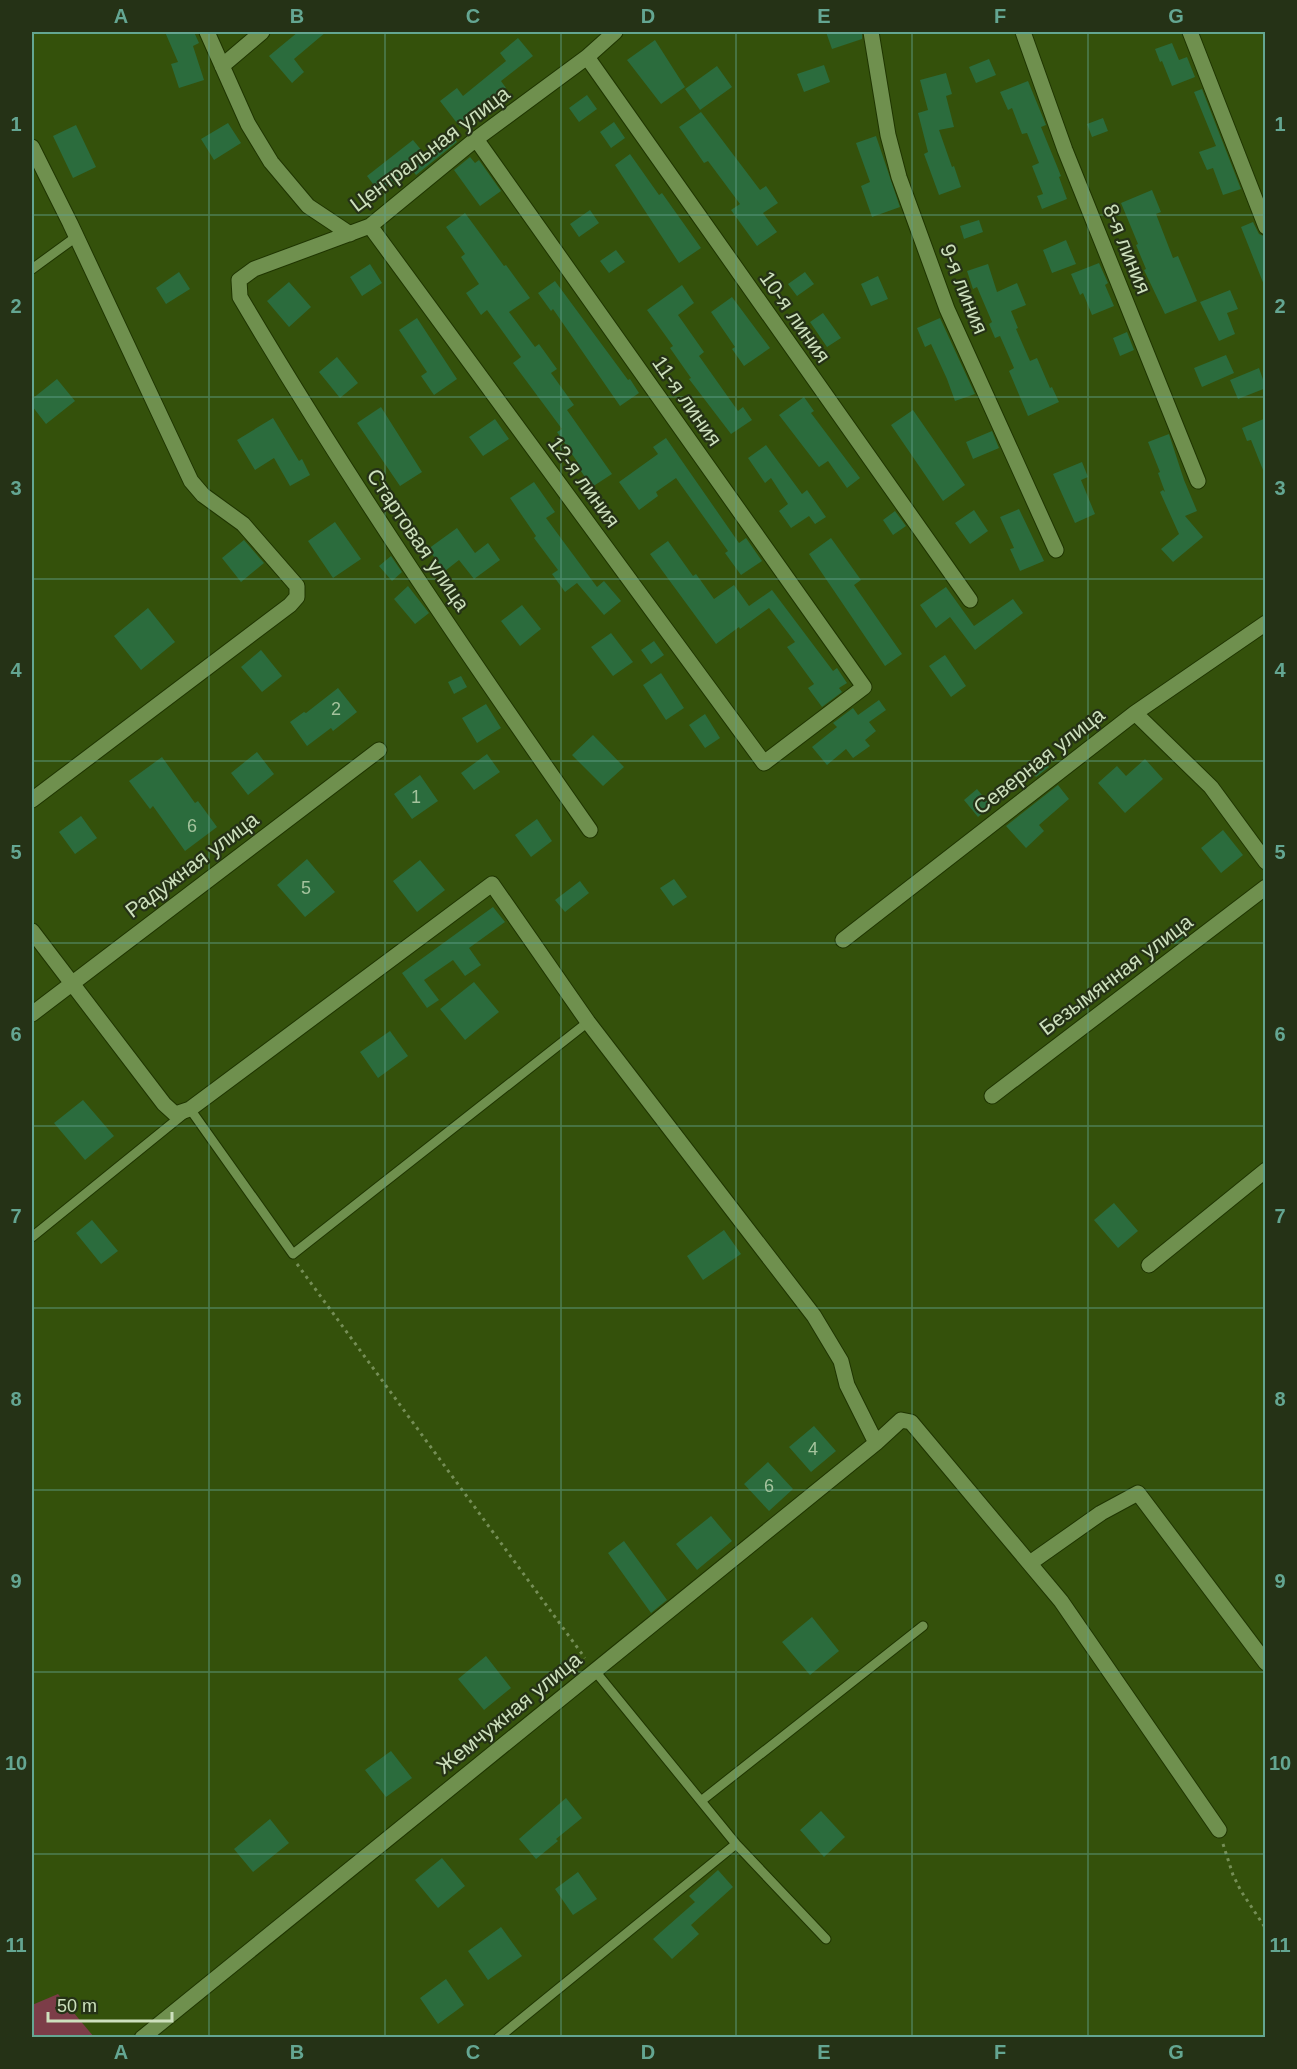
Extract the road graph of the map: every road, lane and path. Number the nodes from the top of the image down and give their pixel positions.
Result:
1 (207, 32) edge
2 (262, 32) edge
3 (615, 32) edge
4 (871, 32) edge
5 (1023, 32) edge
6 (1190, 32) edge
7 (587, 57) junction
8 (222, 66) junction
9 (476, 139) junction
10 (32, 147) edge
11 (370, 226) junction
12 (1266, 227) edge
13 (350, 234) junction
14 (76, 237) junction
15 (32, 269) edge
16 (254, 269) joint
17 (1198, 481) dead end
18 (1056, 550) dead end
19 (970, 600) dead end
20 (1266, 623) edge
21 (1135, 712) junction
22 (379, 750) dead end
23 (764, 763) joint
24 (32, 800) edge
25 (590, 830) dead end
26 (1266, 862) edge
27 (1266, 887) edge
28 (32, 931) edge
29 (843, 940) dead end
30 (71, 983) junction
31 (32, 1014) edge
32 (588, 1022) junction
33 (992, 1096) dead end
34 (190, 1110) junction
35 (1266, 1170) edge
36 (32, 1236) edge
37 (293, 1254) junction
38 (1149, 1265) dead end
39 (876, 1443) junction
40 (1030, 1563) junction
41 (923, 1626) dead end
42 (1266, 1663) edge
43 (595, 1671) junction
44 (701, 1801) junction
45 (1219, 1830) joint
46 (736, 1844) junction
47 (1266, 1929) edge
48 (826, 1939) dead end
49 (142, 2037) edge
50 (498, 2037) edge

1 - 8 street
2 - 8 street
3 - 7 street, Центральная улица
4 - 18 street, 9-я линия
5 - 17 street, 8-я линия
6 - 12 street
7 - 9 street, Центральная улица
7 - 19 street, 10-я линия
8 - 13 street
9 - 11 street, Центральная улица
9 - 23 street, 11-я линия
10 - 14 street
11 - 13 street, Центральная улица
11 - 23 street, 12-я линия
13 - 16 street, Центральная улица
14 - 15 lane
14 - 24 street
16 - 25 street, Стартовая улица
20 - 21 street, Северная улица
21 - 26 street
21 - 29 street, Северная улица
22 - 30 street, Радужная улица
27 - 33 street, Безымянная улица
28 - 30 street
30 - 31 street, Радужная улица
30 - 34 street
32 - 34 street
32 - 37 lane
32 - 39 street
34 - 36 lane
34 - 37 lane
35 - 38 street
37 - 43 path
39 - 40 street, Жемчужная улица
39 - 43 street, Жемчужная улица
40 - 42 street
40 - 45 street
41 - 44 lane
43 - 44 lane
43 - 49 street, Жемчужная улица
44 - 46 lane
45 - 47 path
46 - 48 lane
46 - 50 lane

